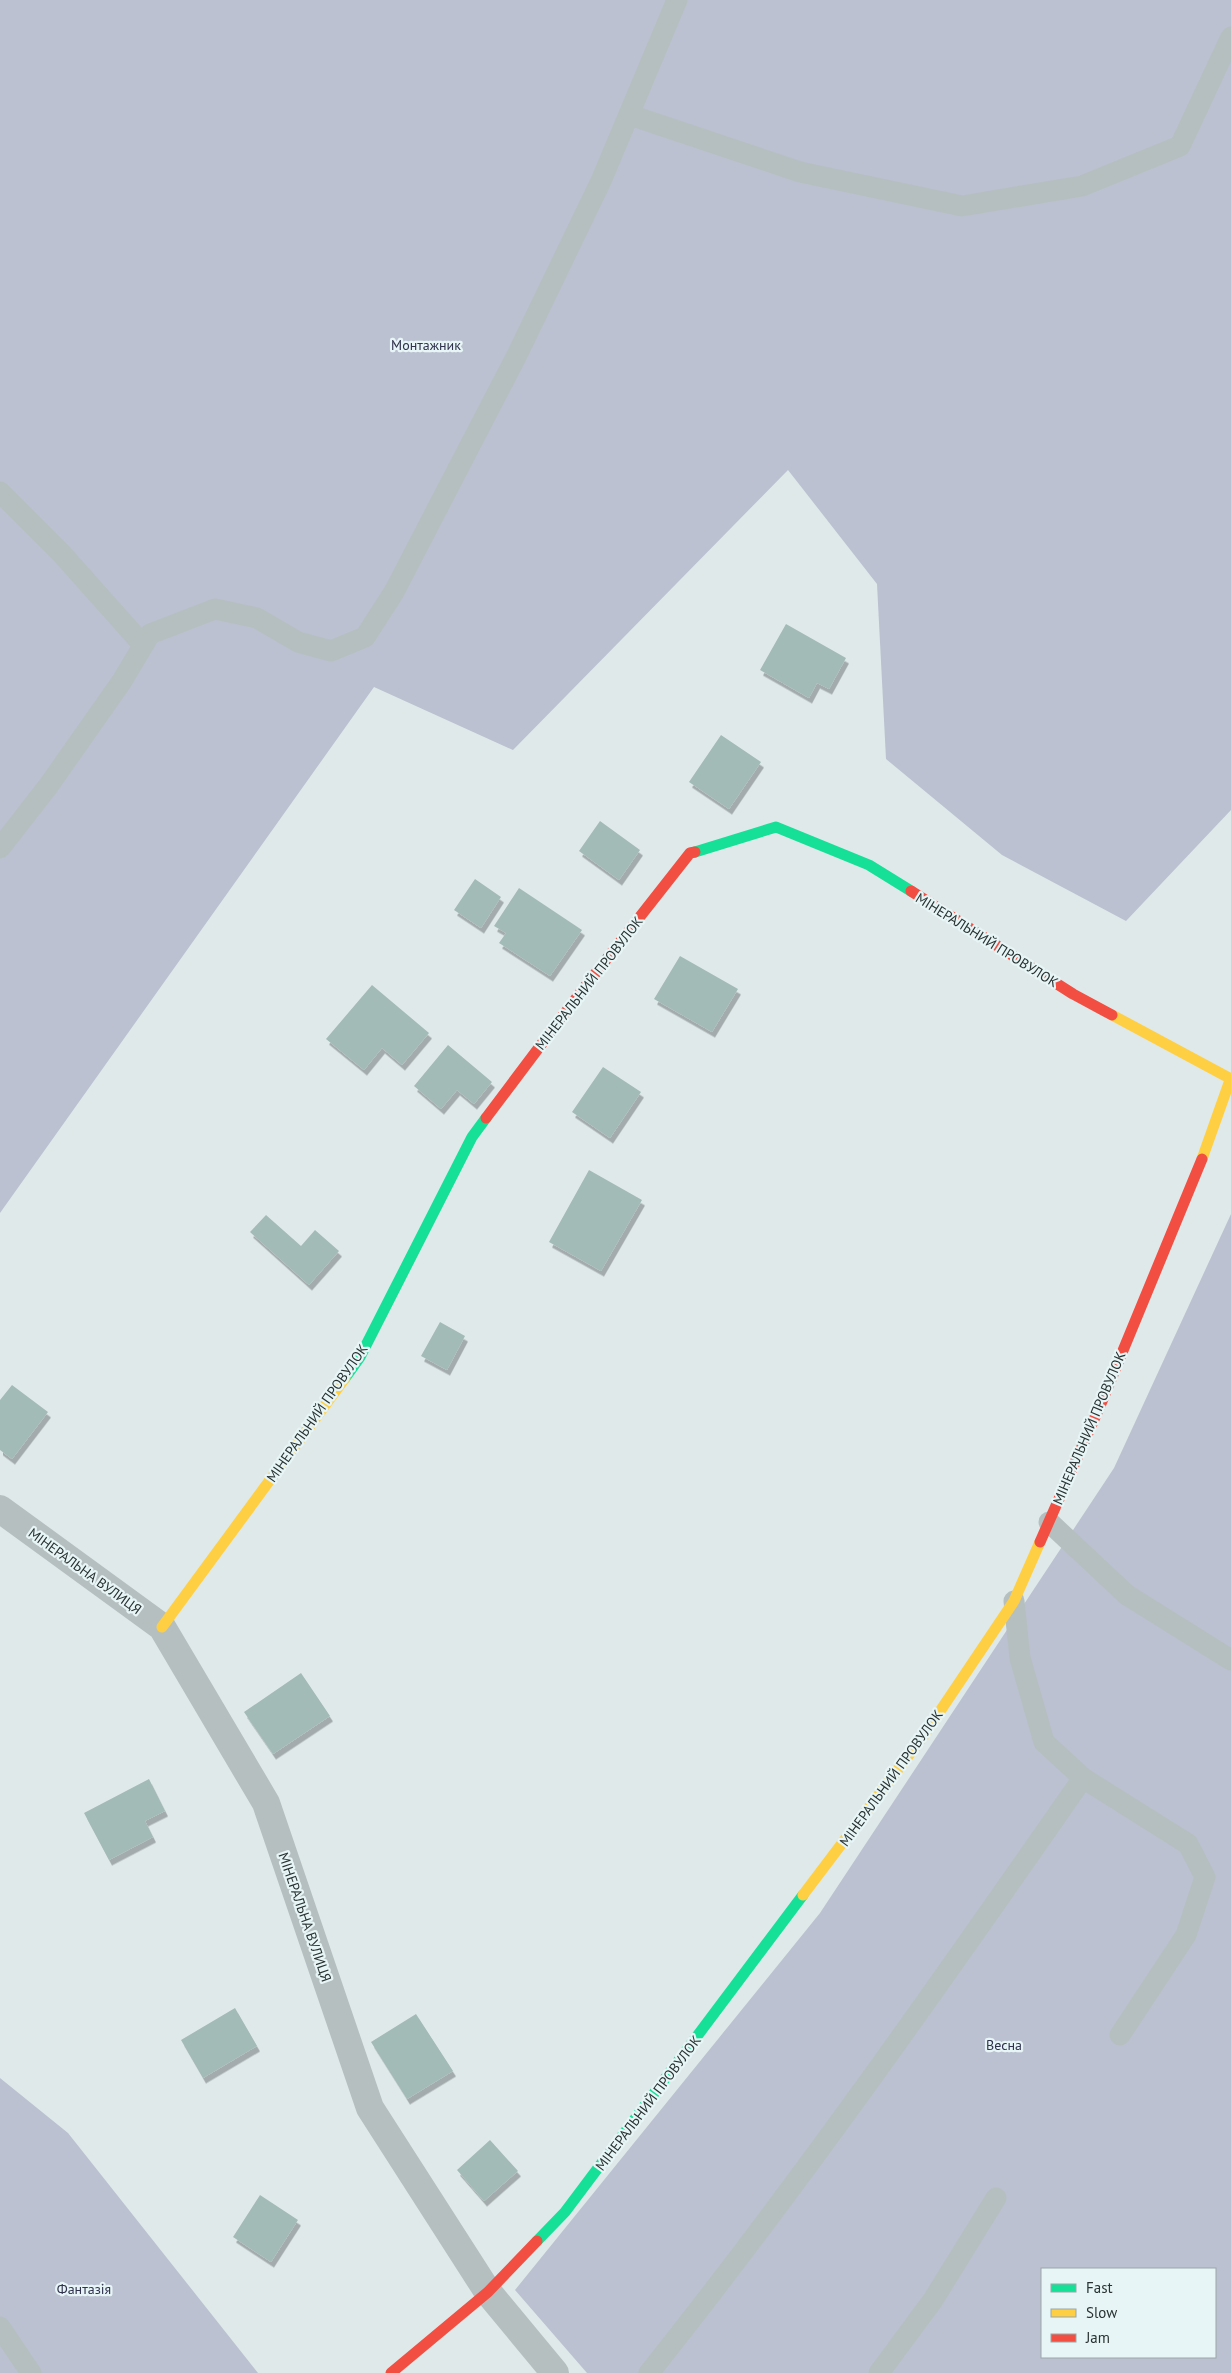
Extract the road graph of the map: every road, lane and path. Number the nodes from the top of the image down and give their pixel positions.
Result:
1 (676, 0) edge
2 (1231, 36) edge
3 (630, 115) junction
4 (0, 492) edge
5 (142, 645) junction
6 (0, 848) edge
7 (1230, 1080) edge
8 (0, 1509) edge
9 (1049, 1522) junction
10 (1014, 1601) junction
11 (162, 1627) junction
12 (1231, 1660) edge
13 (1082, 1778) junction
14 (1120, 2035) dead end
15 (996, 2198) dead end
16 (488, 2292) junction
17 (0, 2327) edge
18 (32, 2373) edge
19 (391, 2373) edge
20 (555, 2373) edge
21 (649, 2373) edge
22 (879, 2373) edge

1 - 3 lane
2 - 3 lane
3 - 5 lane
4 - 5 lane
5 - 6 lane
7 - 9 street, МІНЕРАЛЬНИЙ ПРОВУЛОК
7 - 11 street, МІНЕРАЛЬНИЙ ПРОВУЛОК
8 - 11 street, МІНЕРАЛЬНА ВУЛИЦЯ
9 - 10 street, МІНЕРАЛЬНИЙ ПРОВУЛОК
9 - 12 lane
10 - 13 lane
10 - 16 street, МІНЕРАЛЬНИЙ ПРОВУЛОК
11 - 16 street, МІНЕРАЛЬНА ВУЛИЦЯ
13 - 14 lane
13 - 21 lane
15 - 22 lane
16 - 19 street, МІНЕРАЛЬНИЙ ПРОВУЛОК
16 - 20 street, МІНЕРАЛЬНА ВУЛИЦЯ
17 - 18 lane

